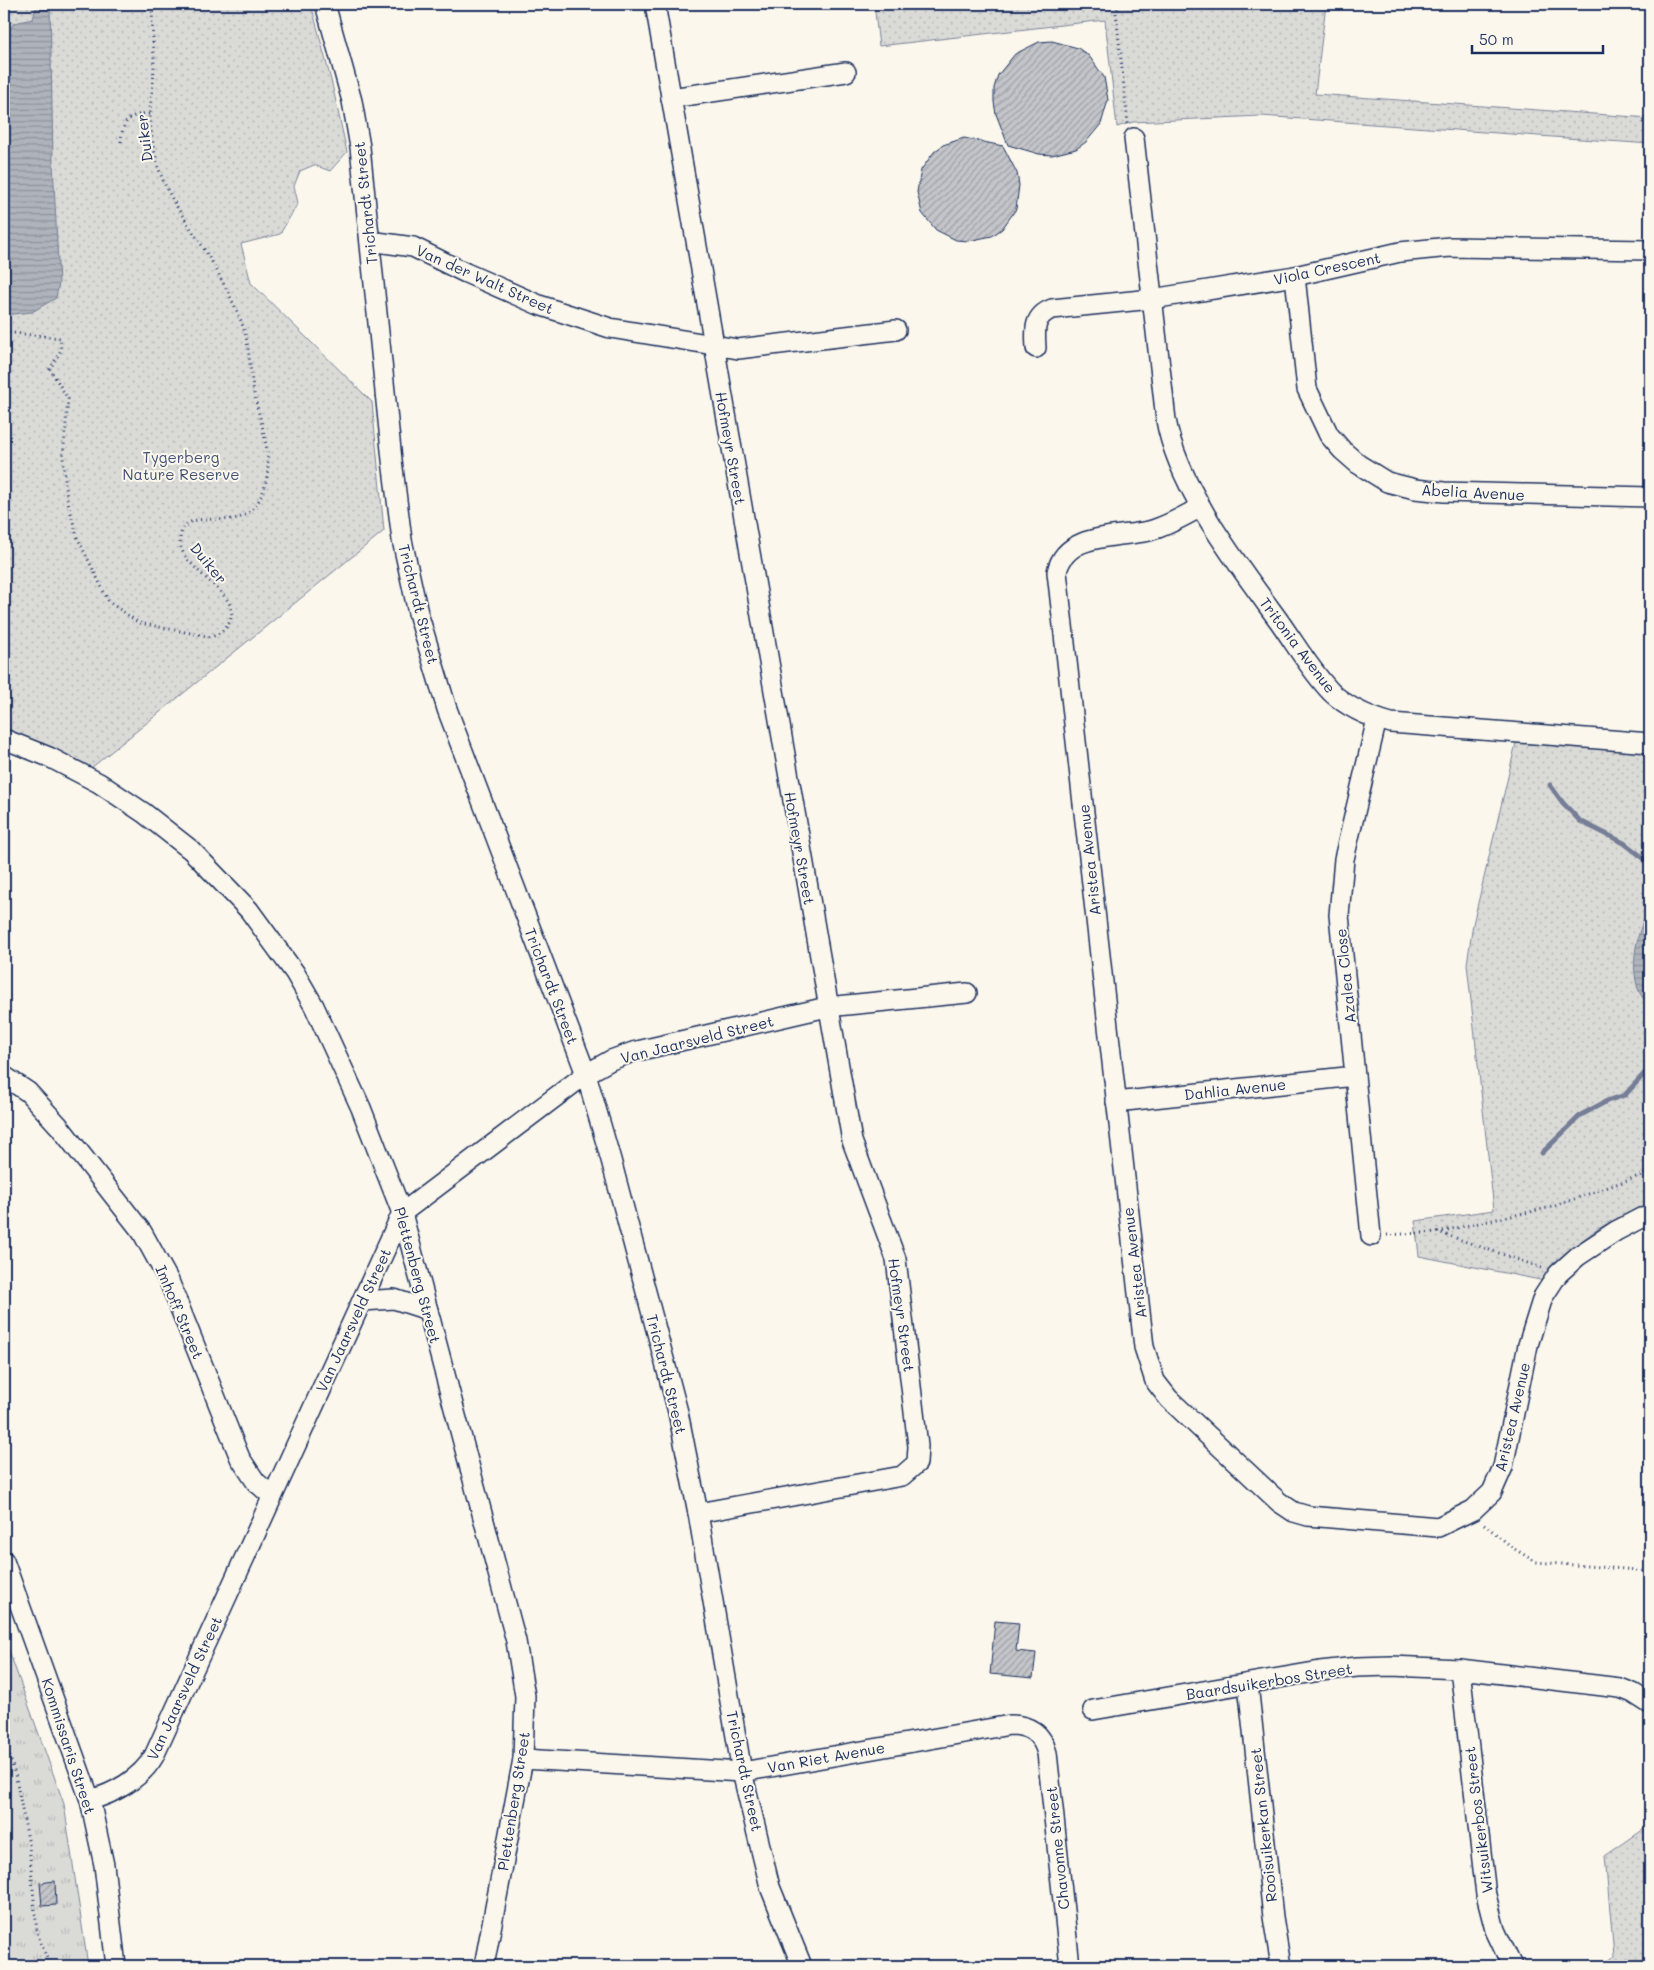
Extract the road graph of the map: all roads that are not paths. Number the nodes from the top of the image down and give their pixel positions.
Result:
1 (325, 4) edge
2 (655, 4) edge
3 (846, 72) dead end
4 (671, 98) junction
5 (1134, 138) road end
6 (370, 242) junction
7 (1650, 250) edge
8 (1295, 276) junction
9 (1152, 299) junction
10 (896, 330) dead end
11 (714, 346) junction
12 (1036, 348) dead end
13 (1650, 497) edge
14 (1202, 507) junction
15 (1377, 719) junction
16 (4, 739) edge
17 (1650, 743) edge
18 (966, 993) dead end
19 (827, 1007) junction
20 (586, 1074) junction
21 (4, 1076) edge
22 (1355, 1076) junction
23 (1116, 1102) junction
24 (402, 1213) junction
25 (1650, 1217) edge
26 (1371, 1236) road end
27 (362, 1301) junction
28 (428, 1310) junction
29 (272, 1496) junction
30 (698, 1513) junction
31 (4, 1561) edge
32 (1460, 1669) junction
33 (1248, 1684) junction
34 (1650, 1704) edge
35 (1093, 1710) dead end
36 (1036, 1732) joint
37 (523, 1759) junction
38 (742, 1772) junction
39 (90, 1800) junction
40 (116, 1966) edge
41 (484, 1966) edge
42 (802, 1966) edge
43 (1070, 1966) edge
44 (1281, 1966) edge
45 (1512, 1966) edge

1 - 6 street, Trichardt Street
2 - 4 street, Hofmeyr Street
3 - 4 street
4 - 11 street, Hofmeyr Street
5 - 9 street, Tritonia Avenue
6 - 11 street, Van der Walt Street
6 - 20 street, Trichardt Street
7 - 8 street, Viola Crescent
8 - 9 street, Viola Crescent
8 - 13 street, Abelia Avenue
9 - 12 street, Viola Crescent
9 - 14 street, Tritonia Avenue
10 - 11 street, Van der Walt Street
11 - 19 street, Hofmeyr Street
14 - 15 street, Tritonia Avenue
14 - 23 street, Aristea Avenue
15 - 17 street, Tritonia Avenue
15 - 22 street, Azalea Close
16 - 24 street, Plettenberg Street
18 - 19 street, Van Jaarsveld Street
19 - 20 street, Van Jaarsveld Street
19 - 30 street, Hofmeyr Street
20 - 24 street, Van Jaarsveld Street
20 - 30 street, Trichardt Street
21 - 29 street, Imhoff Street
22 - 23 street, Dahlia Avenue
22 - 26 street, Azalea Close
23 - 25 street, Aristea Avenue
24 - 27 street, Van Jaarsveld Street
24 - 28 street, Plettenberg Street
27 - 28 street
27 - 29 street, Van Jaarsveld Street
28 - 37 street, Plettenberg Street
29 - 39 street, Van Jaarsveld Street
30 - 38 street, Trichardt Street
31 - 39 street, Kommissaris Street
32 - 33 street, Baardsuikerbos Street
32 - 34 street, Baardsuikerbos Street
32 - 45 street, Witsuikerbos Street
33 - 35 street, Baardsuikerbos Street
33 - 44 street, Rooisuikerkan Street
36 - 38 street, Van Riet Avenue
36 - 43 street, Chavonne Street
37 - 38 street, Van Riet Avenue
37 - 41 street, Plettenberg Street
38 - 42 street, Trichardt Street
39 - 40 street, Kommissaris Street

